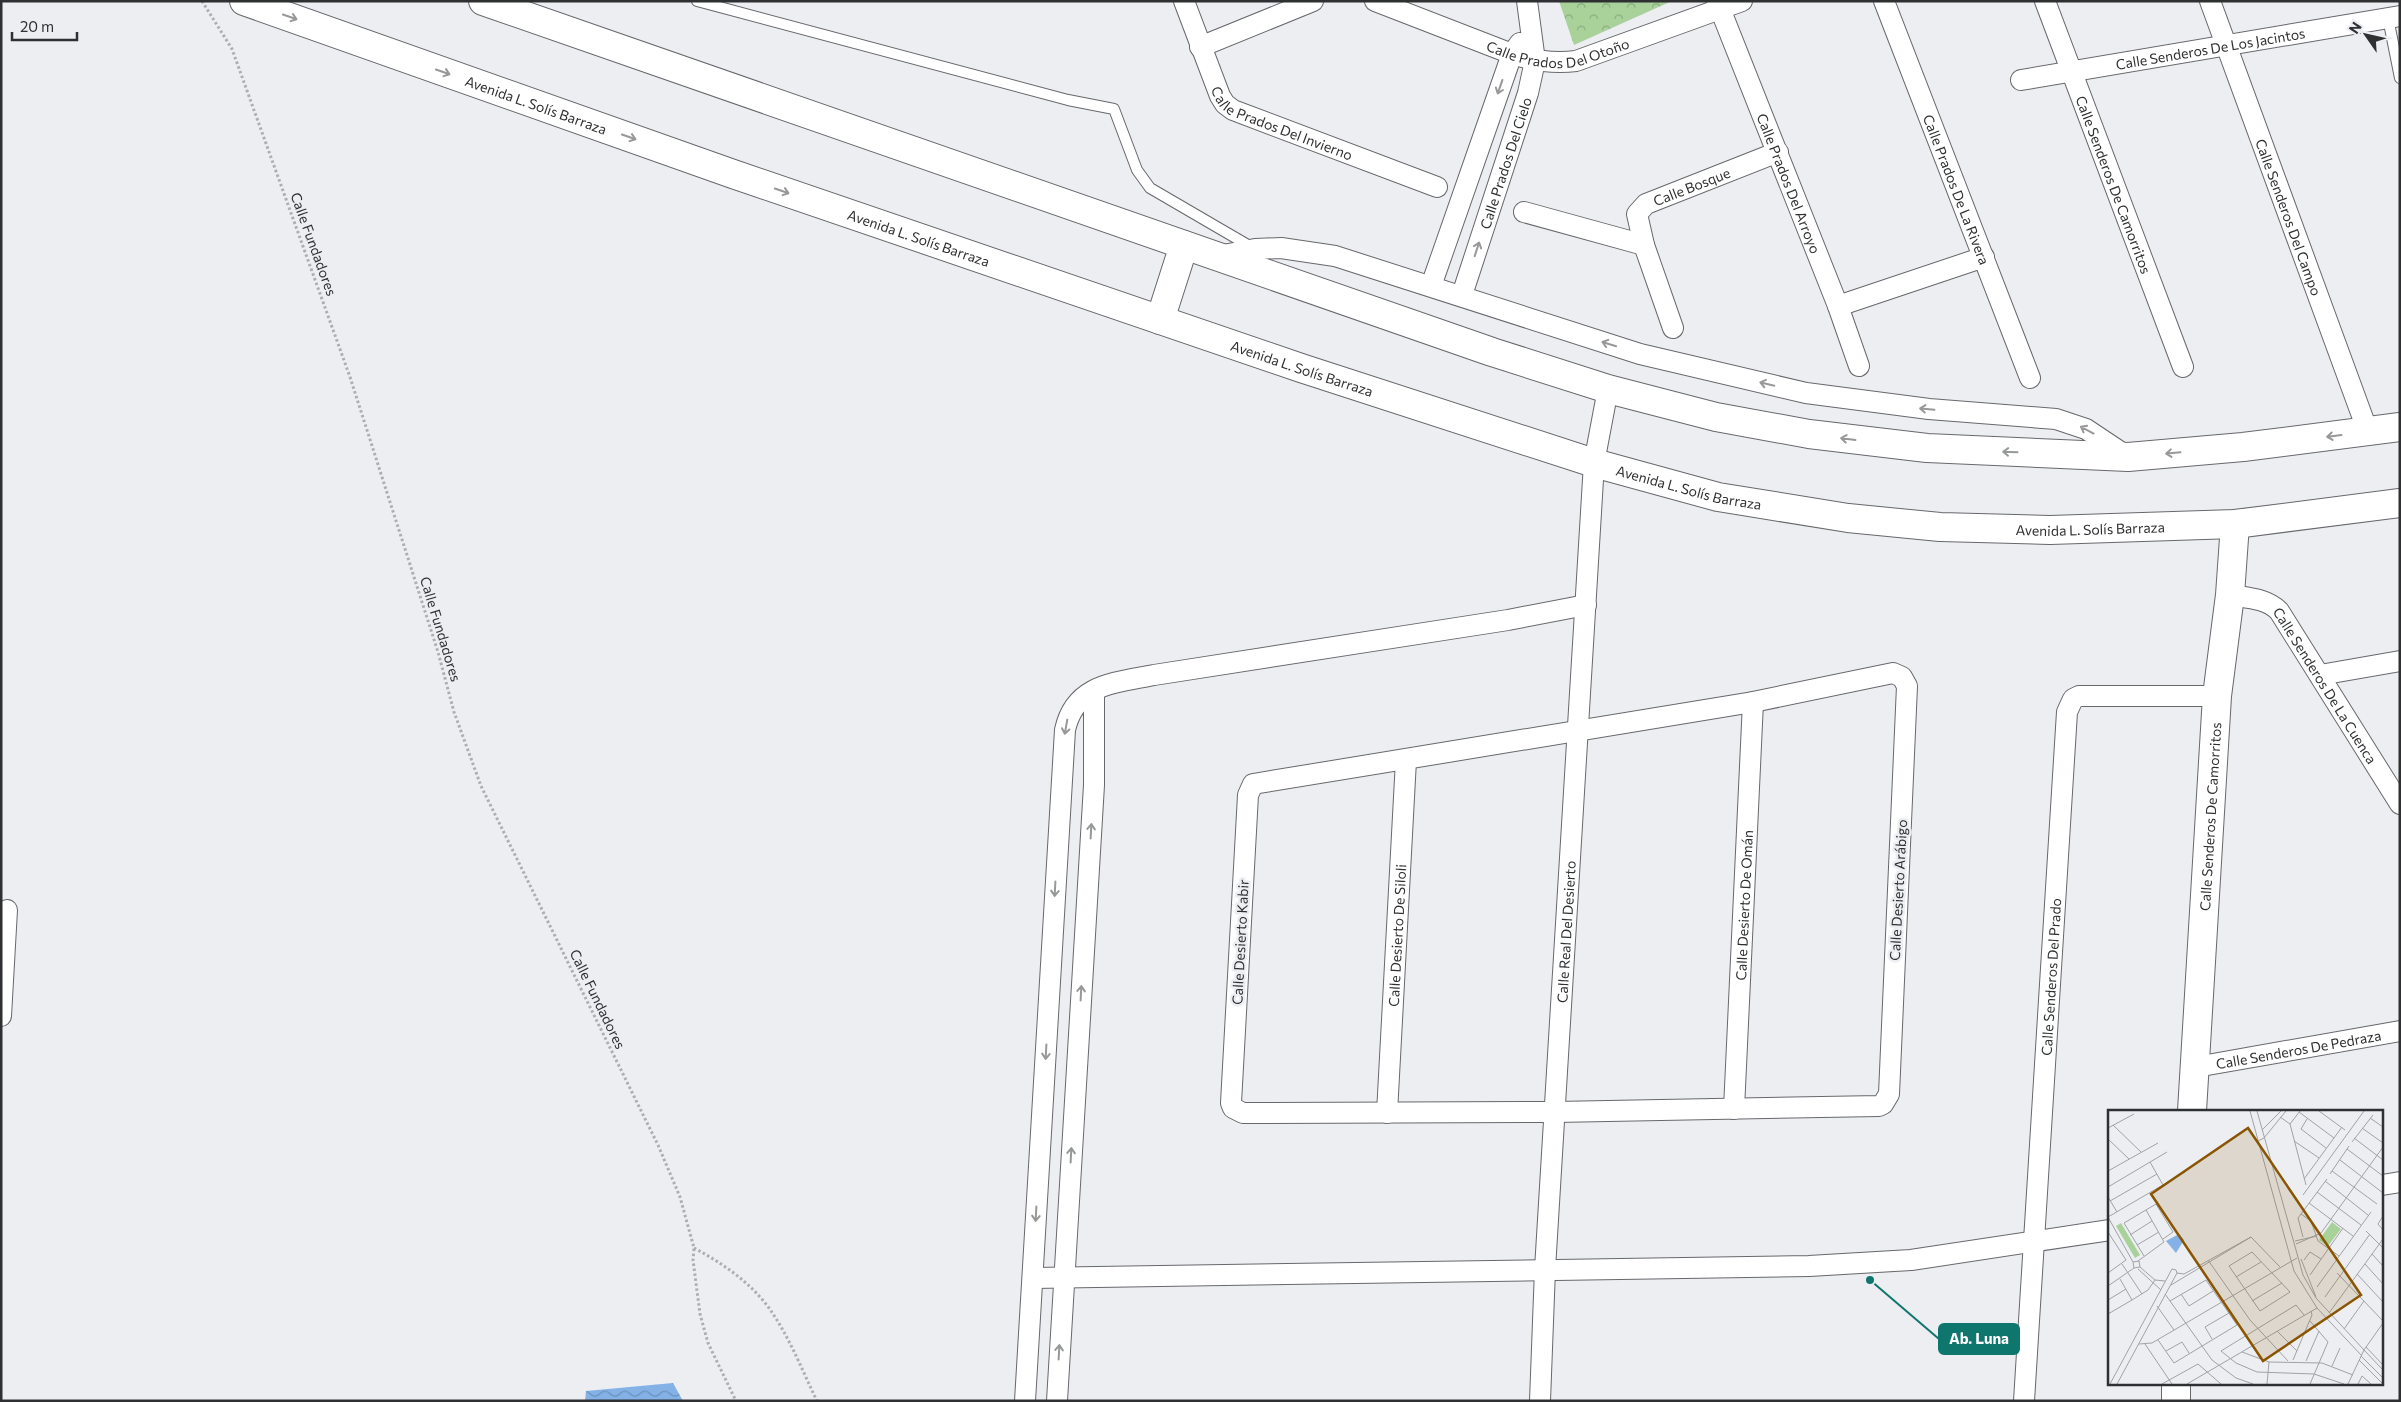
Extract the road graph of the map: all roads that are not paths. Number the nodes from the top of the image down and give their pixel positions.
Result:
1 (244, 1) edge
2 (484, 1) edge
3 (697, 1) edge
4 (1184, 1) edge
5 (1313, 1) edge
6 (1375, 1) edge
7 (1527, 1) edge
8 (1742, 1) edge
9 (1884, 1) edge
10 (2045, 1) edge
11 (2210, 1) edge
12 (1718, 5) edge
13 (2394, 17) edge
14 (1530, 29) junction
15 (2226, 45) junction
16 (1200, 47) junction
17 (1512, 54) junction
18 (1535, 61) junction
19 (2072, 71) junction
20 (2400, 78) edge
21 (2021, 80) dead end
22 (1778, 152) junction
23 (1438, 187) dead end
24 (1524, 212) dead end
25 (1184, 245) junction
26 (1644, 245) junction
27 (1255, 249) junction
28 (1216, 256) junction
29 (1984, 257) junction
30 (1431, 286) junction
31 (1462, 295) junction
32 (1838, 306) junction
33 (1160, 320) junction
34 (1673, 328) dead end
35 (1859, 366) dead end
36 (2183, 367) dead end
37 (2030, 378) dead end
38 (1608, 389) junction
39 (2400, 427) edge
40 (2368, 432) junction
41 (2128, 457) junction
42 (1594, 463) junction
43 (2400, 503) edge
44 (2235, 524) junction
45 (2230, 595) junction
46 (1586, 606) junction
47 (2400, 661) edge
48 (2320, 675) junction
49 (1094, 690) junction
50 (2217, 696) junction
51 (1753, 702) junction
52 (1579, 731) junction
53 (1406, 760) junction
54 (2400, 804) edge
55 (7, 910) dead end
56 (1, 1016) edge
57 (2400, 1031) edge
58 (2196, 1067) junction
59 (1734, 1109) junction
60 (2192, 1110) edge
61 (1555, 1112) junction
62 (1387, 1113) junction
63 (2400, 1182) edge
64 (2384, 1185) edge
65 (2108, 1230) edge
66 (2034, 1241) junction
67 (1545, 1269) junction
68 (1032, 1278) junction
69 (1064, 1279) junction
70 (2176, 1384) edge
71 (1025, 1401) edge
72 (1056, 1401) edge
73 (1540, 1401) edge
74 (2024, 1401) edge
75 (2176, 1401) edge

1 -> 33 main road, Avenida L. Solís Barraza
2 - 25 main road
3 - 27 lane
4 - 16 street, Calle Prados Del Invierno
5 - 16 street
6 - 17 street, Calle Prados Del Otoño
7 - 14 street, Calle Prados Del Cielo
8 - 12 street, Calle Prados Del Otoño
9 - 29 street, Calle Prados De La Rivera
10 - 19 street, Calle Senderos De Camorritos
11 - 15 street, Calle Senderos Del Campo
12 - 18 street, Calle Prados Del Otoño
12 - 22 street, Calle Prados Del Arroyo
13 - 15 street, Calle Senderos De Los Jacintos
13 - 20 lane
14 - 17 street, Calle Prados Del Cielo
14 - 18 street, Calle Prados Del Cielo
15 - 19 street, Calle Senderos De Los Jacintos
15 - 40 street, Calle Senderos Del Campo
16 - 23 street, Calle Prados Del Invierno
17 - 18 street, Calle Prados Del Otoño
17 -> 30 street, Calle Prados Del Cielo
31 -> 18 street, Calle Prados Del Cielo
19 - 21 street, Calle Senderos De Los Jacintos
19 - 36 street, Calle Senderos De Camorritos
22 - 26 street, Calle Bosque
22 - 32 street, Calle Prados Del Arroyo
24 - 26 street
25 - 28 main road
25 - 33 main road
26 - 34 street, Calle Bosque
27 - 28 street
27 - 30 street
28 - 38 main road
29 - 32 street
29 - 37 street, Calle Prados De La Rivera
30 - 31 street
41 -> 31 street
32 - 35 street, Calle Prados Del Arroyo
33 - 42 main road, Avenida L. Solís Barraza
41 -> 38 main road
38 - 42 street, Calle Real Del Desierto
39 - 40 main road
40 -> 41 main road
42 - 44 main road, Avenida L. Solís Barraza
42 - 46 street, Calle Real Del Desierto
43 - 44 main road, Avenida L. Solís Barraza
44 - 45 main road, Calle Senderos De Camorritos
45 - 48 street, Calle Senderos De La Cuenca
45 - 50 main road, Calle Senderos De Camorritos
46 - 49 street
46 - 52 street, Calle Real Del Desierto
47 - 48 street
48 - 54 street, Calle Senderos De La Cuenca
49 -> 68 street
69 -> 49 street
50 - 58 main road, Calle Senderos De Camorritos
50 - 66 street, Calle Senderos Del Prado
51 - 52 street, Calle Desierto Arábigo
51 - 59 street, Calle Desierto De Omán
51 - 59 street, Calle Desierto Arábigo
52 - 53 street, Calle Desierto Kabir
52 - 61 street, Calle Real Del Desierto
53 - 62 street, Calle Desierto De Siloli
53 - 62 street, Calle Desierto Kabir
55 - 56 street
57 - 58 street, Calle Senderos De Pedraza
58 - 60 main road, Calle Senderos De Camorritos
59 - 61 street, Calle Desierto Arábigo
61 - 62 street, Calle Desierto Kabir
61 - 67 street, Calle Real Del Desierto
63 - 64 street
65 - 66 street
66 - 67 street
66 - 74 street, Calle Senderos Del Prado
67 - 69 street
67 - 73 street, Calle Real Del Desierto
68 - 69 street
68 - 71 street
72 -> 69 street
70 - 75 main road

